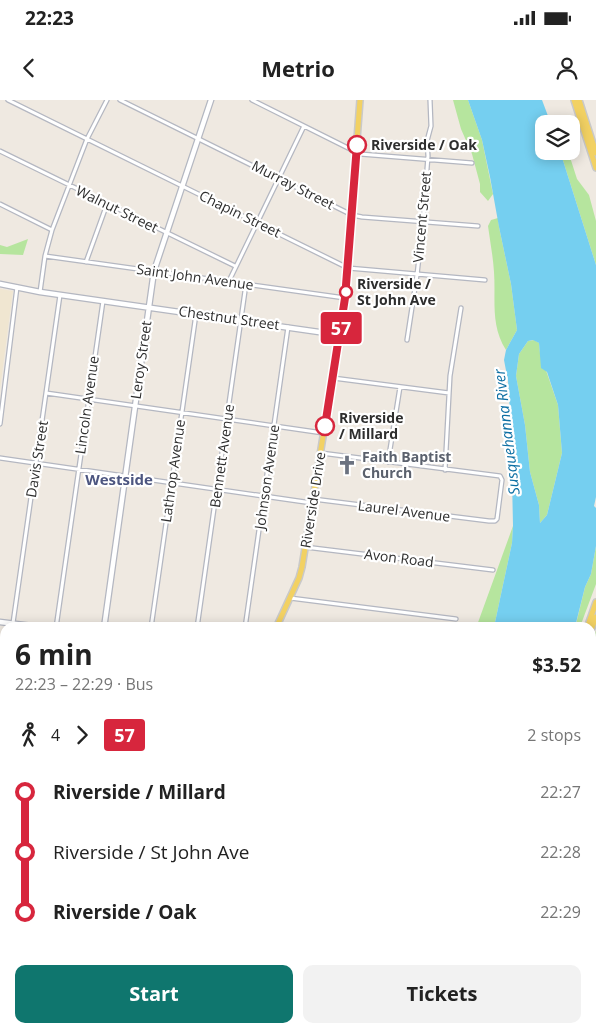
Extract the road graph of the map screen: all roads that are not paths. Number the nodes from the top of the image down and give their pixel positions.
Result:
1 (8, 100) edge
2 (107, 100) edge
3 (120, 100) edge
4 (211, 100) edge
5 (252, 100) edge
6 (360, 100) edge
7 (430, 100) edge
8 (575, 101) edge
9 (304, 126) junction
10 (88, 139) junction
11 (198, 139) junction
12 (0, 151) edge
13 (356, 152) junction
14 (596, 153) edge
15 (427, 160) junction
16 (472, 163) dead end
17 (596, 168) edge
18 (278, 178) junction
19 (69, 185) junction
20 (182, 186) junction
21 (108, 203) junction
22 (0, 204) edge
23 (352, 215) junction
24 (256, 222) junction
25 (423, 222) junction
26 (478, 226) dead end
27 (52, 230) junction
28 (167, 233) junction
29 (45, 256) junction
30 (86, 262) junction
31 (235, 266) junction
32 (348, 268) junction
33 (154, 271) junction
34 (417, 275) junction
35 (484, 280) dead end
36 (229, 282) junction
37 (0, 284) edge
38 (246, 284) junction
39 (17, 287) junction
40 (40, 292) junction
41 (60, 294) junction
42 (345, 298) junction
43 (103, 301) junction
44 (148, 307) junction
45 (461, 308) dead end
46 (196, 314) junction
47 (241, 320) junction
48 (288, 327) junction
49 (340, 335) junction
50 (407, 340) dead end
51 (333, 378) junction
52 (400, 387) junction
53 (46, 393) junction
54 (449, 393) junction
55 (88, 399) junction
56 (134, 406) junction
57 (182, 412) junction
58 (227, 419) junction
59 (0, 424) edge
60 (274, 426) junction
61 (323, 433) junction
62 (320, 453) junction
63 (0, 458) edge
64 (388, 462) junction
65 (36, 463) junction
66 (78, 470) junction
67 (446, 470) junction
68 (125, 476) junction
69 (172, 483) junction
70 (217, 490) junction
71 (264, 496) junction
72 (313, 501) junction
73 (305, 547) junction
74 (493, 570) dead end
75 (290, 598) junction
76 (596, 602) edge
77 (456, 619) dead end
78 (13, 622) edge
79 (57, 622) edge
80 (105, 622) edge
81 (152, 622) edge
82 (198, 622) edge
83 (246, 622) edge
84 (279, 622) edge
85 (589, 622) edge

1 - 10 street, Chapin Street
2 - 10 street
3 - 11 street, Murray Street
4 - 11 street, Leroy Street
5 - 9 street
6 - 13 main road, Riverside Drive
7 - 15 street, Vincent Street
8 - 14 main road
8 - 17 main road
9 - 13 street
9 - 18 street
10 - 19 street
10 - 20 street, Chapin Street
11 - 18 street, Murray Street
11 - 20 street, Leroy Street
12 - 19 street, Walnut Street
13 - 15 street
13 - 23 main road, Riverside Drive
15 - 16 street
15 - 25 street, Vincent Street
18 - 23 street, Murray Street
18 - 24 street
19 - 21 street, Walnut Street
19 - 27 street
20 - 24 street, Chapin Street
20 - 28 street, Leroy Street
21 - 28 street, Walnut Street
21 - 30 street
22 - 27 street
23 - 25 street, Murray Street
23 - 32 main road, Riverside Drive
24 - 31 street
24 - 32 street, Chapin Street
25 - 26 street, Murray Street
25 - 34 street, Vincent Street
27 - 29 street
28 - 31 street, Walnut Street
28 - 33 street, Leroy Street
29 - 30 street, Saint John Avenue
29 - 40 street
30 - 33 street, Saint John Avenue
31 - 36 street
32 - 34 street, Chapin Street
32 - 42 main road, Riverside Drive
33 - 36 street, Saint John Avenue
33 - 44 street, Leroy Street
34 - 35 street, Chapin Street
34 - 50 street, Vincent Street
36 - 38 street, Saint John Avenue
37 - 39 street, Chestnut Street
38 - 42 street, Saint John Avenue
38 - 47 street, Bennett Avenue
39 - 40 street, Chestnut Street
39 - 59 street
40 - 41 street, Chestnut Street
41 - 43 street, Chestnut Street
41 - 53 street, Davis Street
42 - 49 main road, Riverside Drive
43 - 44 street, Chestnut Street
43 - 55 street, Lincoln Avenue
44 - 46 street, Chestnut Street
44 - 56 street, Leroy Street
45 - 54 street
46 - 47 street, Chestnut Street
46 - 57 street, Lathrop Avenue
47 - 48 street, Chestnut Street
47 - 58 street, Bennett Avenue
48 - 49 street, Chestnut Street
48 - 60 street, Johnson Avenue
49 - 51 main road, Riverside Drive
51 - 52 street
51 - 61 main road, Riverside Drive
52 - 54 street
52 - 64 street
53 - 55 street
53 - 65 street, Davis Street
54 - 67 street
55 - 56 street
55 - 66 street, Lincoln Avenue
56 - 57 street
56 - 68 street, Leroy Street
57 - 58 street
57 - 69 street, Lathrop Avenue
58 - 60 street
58 - 70 street, Bennett Avenue
60 - 61 street
60 - 71 street, Johnson Avenue
61 - 62 main road, Riverside Drive
62 - 64 street
62 - 72 main road, Riverside Drive
63 - 65 street, Laurel Avenue
64 - 67 street
65 - 66 street, Laurel Avenue
65 - 78 street, Davis Street
66 - 68 street, Laurel Avenue
66 - 79 street, Lincoln Avenue
67 - 72 street, Laurel Avenue
68 - 69 street, Laurel Avenue
68 - 80 street, Leroy Street
69 - 70 street, Laurel Avenue
69 - 81 street, Lathrop Avenue
70 - 71 street, Laurel Avenue
70 - 82 street, Bennett Avenue
71 - 72 street, Laurel Avenue
71 - 83 street, Johnson Avenue
72 - 73 main road, Riverside Drive
73 - 74 street, Avon Road
73 - 75 main road, Riverside Drive
75 - 77 street
75 - 84 main road, Riverside Drive
76 - 85 main road

